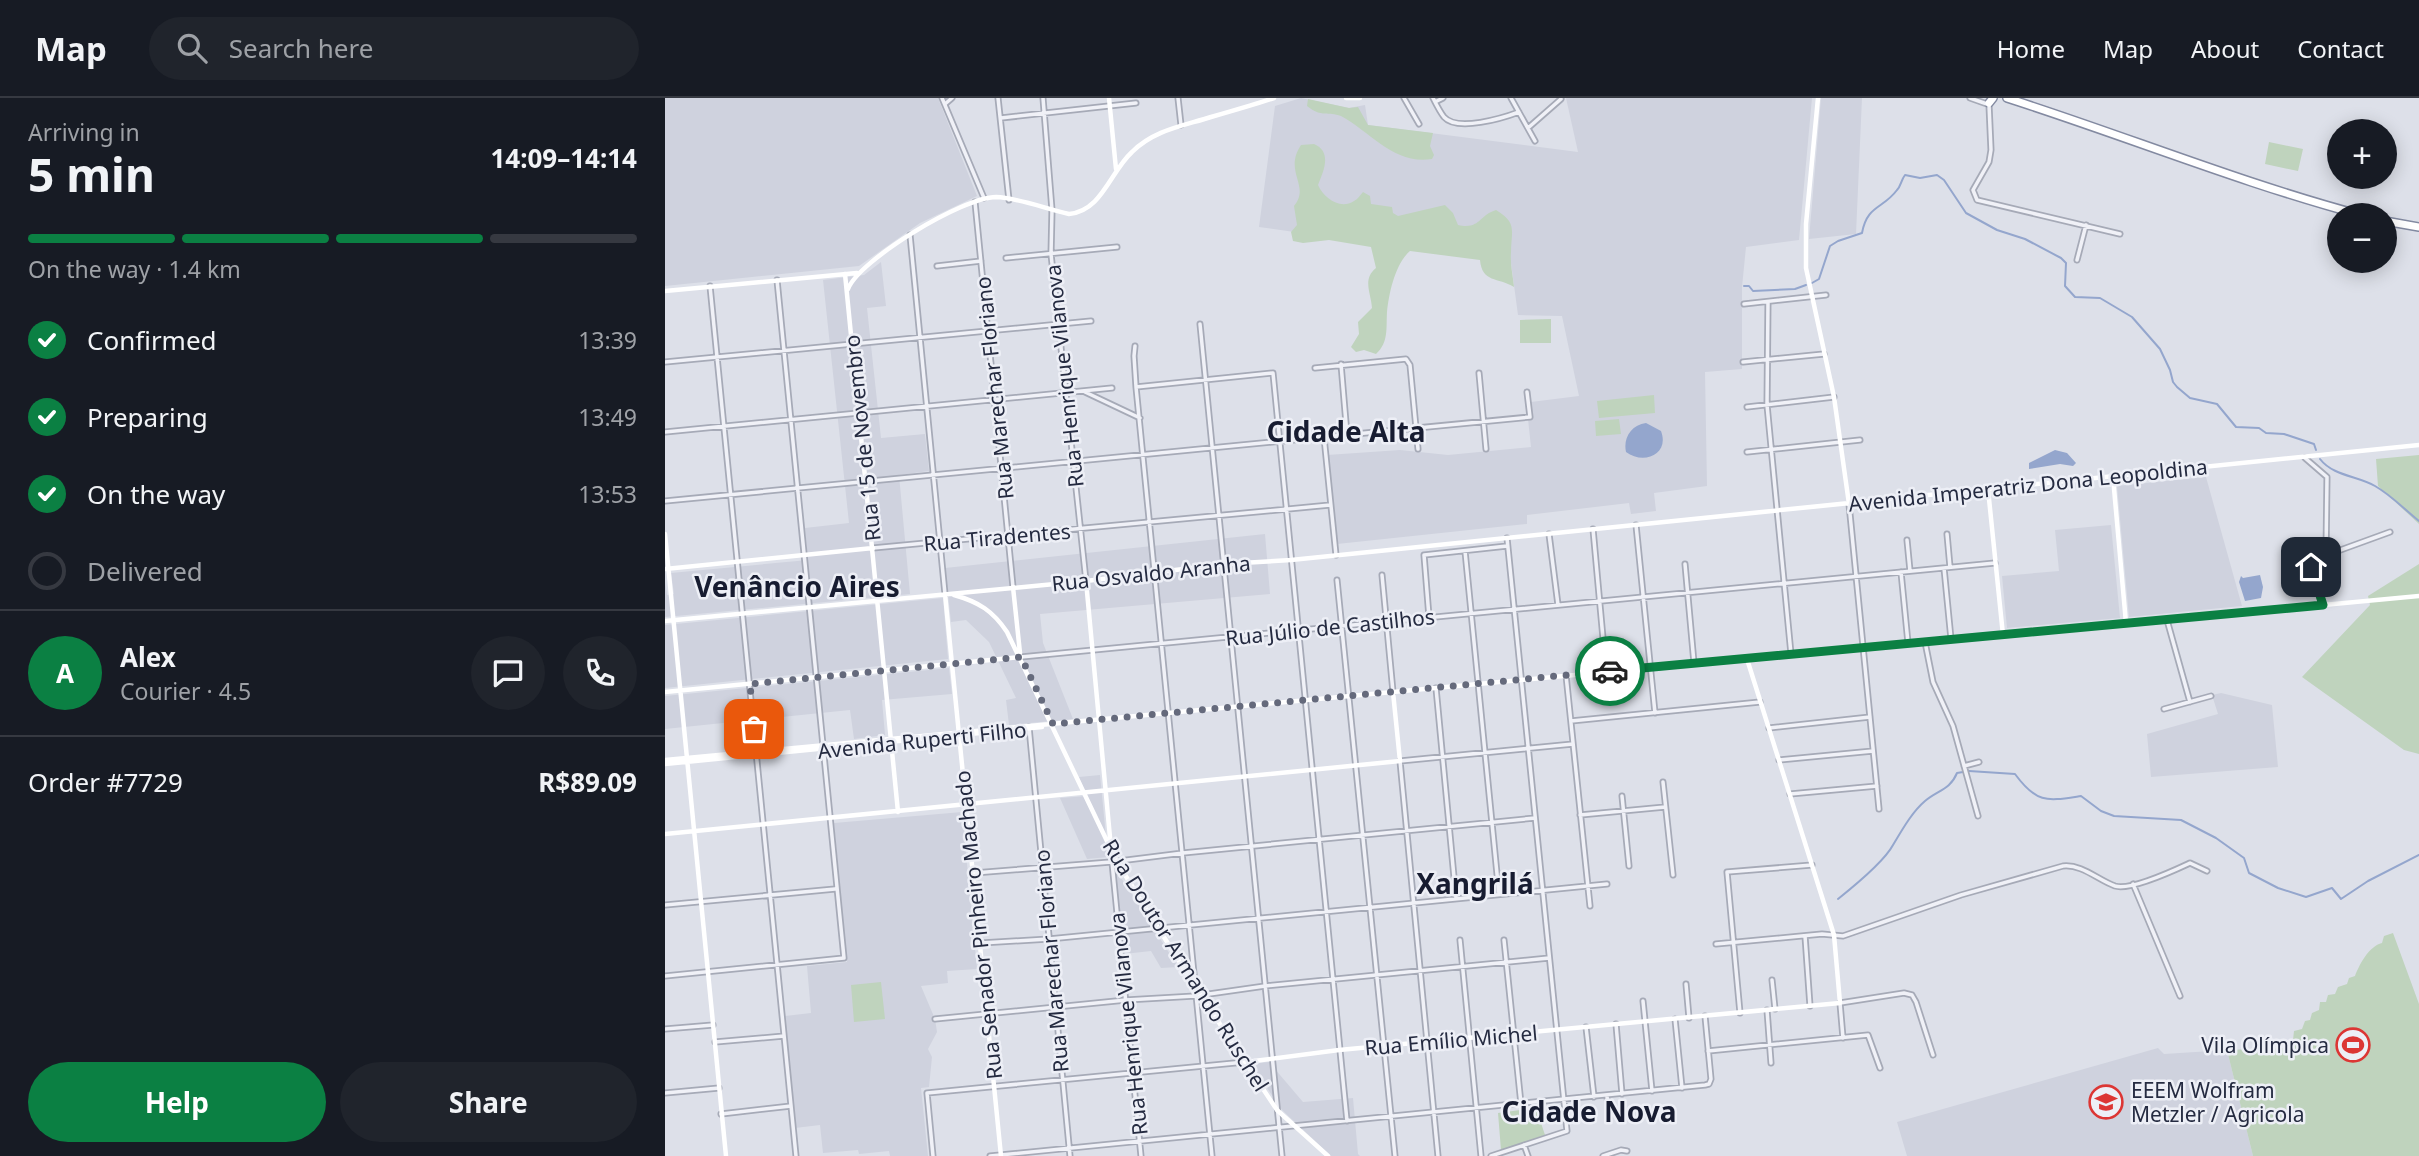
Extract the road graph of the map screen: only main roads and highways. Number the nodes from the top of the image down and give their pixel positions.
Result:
1 (1109, 98) edge
2 (1274, 98) edge
3 (1346, 98) edge
4 (1360, 98) edge
5 (1818, 98) edge
6 (2007, 98) edge
7 (2021, 98) edge
8 (2060, 114) junction
9 (1116, 169) junction
10 (2327, 205) edge
11 (2397, 222) edge
12 (2419, 227) edge
13 (857, 273) junction
14 (845, 274) junction
15 (848, 289) junction
16 (665, 291) edge
17 (2419, 445) edge
18 (2113, 477) junction
19 (1988, 489) junction
20 (1849, 504) junction
21 (1636, 525) joint
22 (665, 534) edge
23 (873, 548) junction
24 (667, 569) edge
25 (1086, 581) junction
26 (1013, 587) junction
27 (969, 592) junction
28 (948, 594) junction
29 (2419, 596) edge
30 (969, 599) junction
31 (877, 600) junction
32 (675, 620) junction
33 (665, 621) edge
34 (2126, 623) junction
35 (2003, 635) junction
36 (1021, 657) junction
37 (1747, 658) junction
38 (952, 664) junction
39 (885, 670) junction
40 (681, 691) junction
41 (665, 692) edge
42 (1393, 692) junction
43 (1099, 721) junction
44 (1053, 724) junction
45 (959, 734) junction
46 (892, 740) junction
47 (688, 760) junction
48 (665, 762) edge
49 (1106, 791) junction
50 (1083, 793) junction
51 (966, 805) junction
52 (898, 812) junction
53 (695, 831) junction
54 (665, 834) edge
55 (1111, 852) junction
56 (1246, 1062) junction
57 (726, 1156) edge
58 (1001, 1156) edge
59 (1328, 1156) edge

1 - 9 main road
2 - 9 main road
3 - 4 main road
5 - 20 main road
6 - 8 highway
7 - 8 highway
8 - 10 highway
9 - 13 main road
11 - 12 highway
13 - 14 main road
13 - 15 main road
14 - 15 main road, Rua 15 de Novembro
14 - 16 main road
15 - 23 main road, Rua 15 de Novembro
17 - 18 main road, Avenida Imperatriz Dona Leopoldina
18 - 19 main road, Avenida Imperatriz Dona Leopoldina
18 - 34 main road
19 - 20 main road, Avenida Imperatriz Dona Leopoldina
19 - 35 main road
20 - 21 main road, Avenida Imperatriz Dona Leopoldina
21 - 25 main road, Rua Osvaldo Aranha
22 - 24 main road
23 - 24 main road, Rua Tiradentes
23 - 31 main road, Rua 15 de Novembro
24 - 32 main road
25 - 26 main road, Rua Osvaldo Aranha
25 - 43 main road, Rua Henrique Vilanova
26 - 27 main road, Rua Osvaldo Aranha
26 - 36 main road, Rua Marechar Floriano
27 - 28 main road, Rua Osvaldo Aranha
27 - 30 main road
28 - 30 main road, Rua Doutor Armando Ruschel
28 - 31 main road, Rua Osvaldo Aranha
28 - 38 main road, Rua Senador Pinheiro Machado
29 - 34 main road, Avenida Ruperti Filho
30 - 36 main road, Rua Doutor Armando Ruschel
31 - 32 main road, Rua Osvaldo Aranha
31 - 39 main road, Rua 15 de Novembro
32 - 33 main road, Rua Osvaldo Aranha
32 - 40 main road
34 - 35 main road, Avenida Ruperti Filho
35 - 37 main road, Avenida Ruperti Filho
36 - 38 main road, Rua Júlio de Castilhos
36 - 44 main road, Rua Doutor Armando Ruschel
37 - 42 main road, Avenida Ruperti Filho
37 - 56 main road, Rua Emílio Michel
38 - 39 main road, Rua Júlio de Castilhos
38 - 45 main road, Rua Senador Pinheiro Machado
39 - 40 main road, Rua Júlio de Castilhos
39 - 46 main road, Rua 15 de Novembro
40 - 41 main road, Rua Júlio de Castilhos
40 - 47 main road
42 - 43 main road, Avenida Ruperti Filho
42 - 49 main road
43 - 44 main road, Avenida Ruperti Filho
43 - 49 main road, Rua Henrique Vilanova
44 - 45 main road, Avenida Ruperti Filho
44 - 50 main road, Rua Doutor Armando Ruschel
45 - 46 main road, Avenida Ruperti Filho
45 - 51 main road, Rua Senador Pinheiro Machado
46 - 47 main road, Avenida Ruperti Filho
46 - 52 main road, Rua 15 de Novembro
47 - 48 main road, Avenida Ruperti Filho
47 - 53 main road
49 - 50 main road
49 - 55 main road, Rua Henrique Vilanova
50 - 51 main road
50 - 55 main road, Rua Doutor Armando Ruschel
51 - 52 main road
51 - 58 main road, Rua Senador Pinheiro Machado
52 - 53 main road
53 - 54 main road
53 - 57 main road
55 - 56 main road, Rua Doutor Armando Ruschel
56 - 59 main road, Rua Doutor Armando Ruschel

